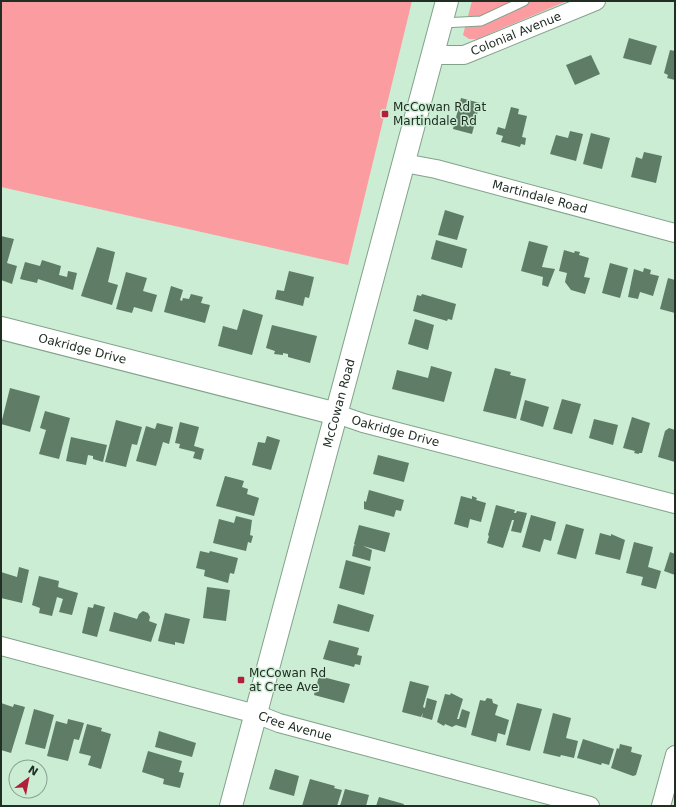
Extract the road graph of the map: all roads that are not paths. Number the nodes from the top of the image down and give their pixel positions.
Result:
1 (447, 1) edge
2 (524, 1) edge
3 (596, 1) edge
4 (441, 23) junction
5 (433, 55) junction
6 (404, 163) junction
7 (675, 234) edge
8 (1, 328) edge
9 (337, 414) junction
10 (675, 504) edge
11 (1, 646) edge
12 (256, 714) junction
13 (675, 755) edge
14 (231, 806) edge
15 (590, 806) edge
16 (661, 806) edge

1 - 4 street, McCowan Road
2 - 4 lane
3 - 5 street, Colonial Avenue
4 - 5 street, McCowan Road
5 - 6 street, McCowan Road
6 - 7 street, Martindale Road
6 - 9 street, McCowan Road
8 - 9 street, Oakridge Drive
9 - 10 street, Oakridge Drive
9 - 12 street, McCowan Road
11 - 12 street, Cree Avenue
12 - 14 street, McCowan Road
12 - 15 street, Cree Avenue
13 - 16 street

